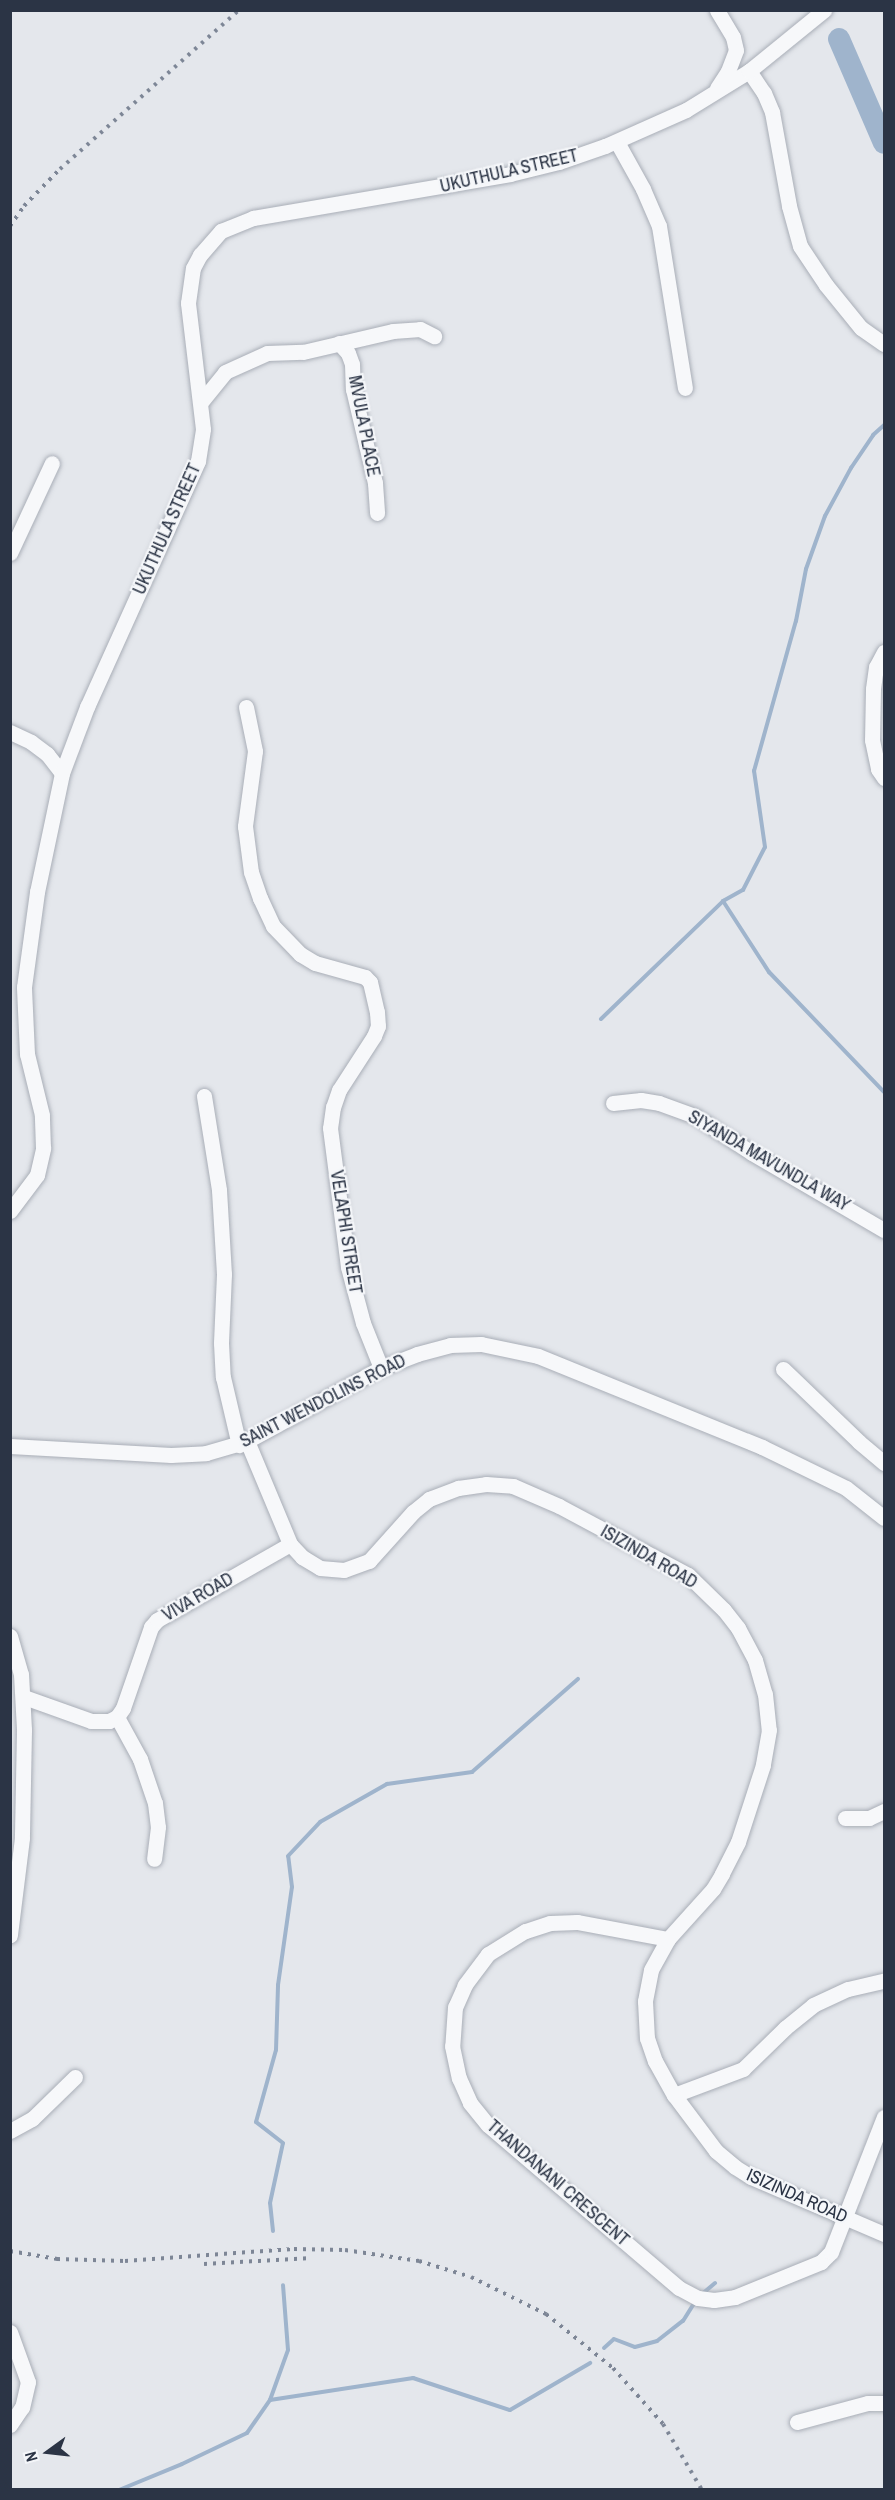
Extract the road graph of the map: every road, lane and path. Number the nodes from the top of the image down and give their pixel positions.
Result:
1 (717, 10) edge
2 (824, 10) edge
3 (749, 71) junction
4 (713, 93) junction
5 (617, 141) junction
6 (434, 336) dead end
7 (339, 344) junction
8 (885, 344) edge
9 (685, 388) dead end
10 (201, 402) junction
11 (52, 463) dead end
12 (378, 513) dead end
13 (10, 553) edge
14 (885, 652) edge
15 (246, 707) dead end
16 (10, 732) edge
17 (62, 773) junction
18 (885, 778) edge
19 (204, 1096) dead end
20 (613, 1103) dead end
21 (10, 1211) edge
22 (885, 1230) edge
23 (381, 1368) junction
24 (783, 1369) dead end
25 (243, 1443) junction
26 (10, 1446) edge
27 (885, 1462) edge
28 (885, 1518) edge
29 (290, 1544) junction
30 (10, 1636) edge
31 (24, 1697) junction
32 (117, 1717) junction
33 (885, 1811) edge
34 (845, 1818) dead end
35 (154, 1858) dead end
36 (10, 1935) edge
37 (668, 1940) junction
38 (885, 1981) edge
39 (75, 2077) dead end
40 (674, 2095) junction
41 (885, 2117) edge
42 (10, 2131) edge
43 (846, 2218) junction
44 (885, 2234) edge
45 (10, 2332) edge
46 (885, 2403) edge
47 (797, 2422) dead end
48 (10, 2425) edge

1 - 4 street
2 - 3 street, UKUTHULA STREET
3 - 4 street, UKUTHULA STREET
3 - 8 street
4 - 5 street, UKUTHULA STREET
5 - 9 street
5 - 10 street, UKUTHULA STREET
6 - 7 street
7 - 10 street
7 - 12 street, MVULA PLACE
10 - 17 street, UKUTHULA STREET
11 - 13 street
14 - 18 street
15 - 23 street, VELAPHI STREET
16 - 17 street
17 - 21 street, UKUTHULA STREET
19 - 25 street
20 - 22 street, SIYANDA MAVUNDLA WAY
23 - 25 street, SAINT WENDOLINS ROAD
23 - 28 street, SAINT WENDOLINS ROAD
24 - 27 street
25 - 26 street, SAINT WENDOLINS ROAD
25 - 29 street, ISIZINDA ROAD
29 - 32 street, VIVA ROAD
29 - 37 street, ISIZINDA ROAD
30 - 31 street
31 - 32 street
31 - 36 street
32 - 35 street
33 - 34 street
37 - 40 street, ISIZINDA ROAD
37 - 43 street, THANDANANI CRESCENT
38 - 40 street
39 - 42 street
40 - 43 street, ISIZINDA ROAD
41 - 43 street, THANDANANI CRESCENT
43 - 44 street, ISIZINDA ROAD
45 - 48 street
46 - 47 street

